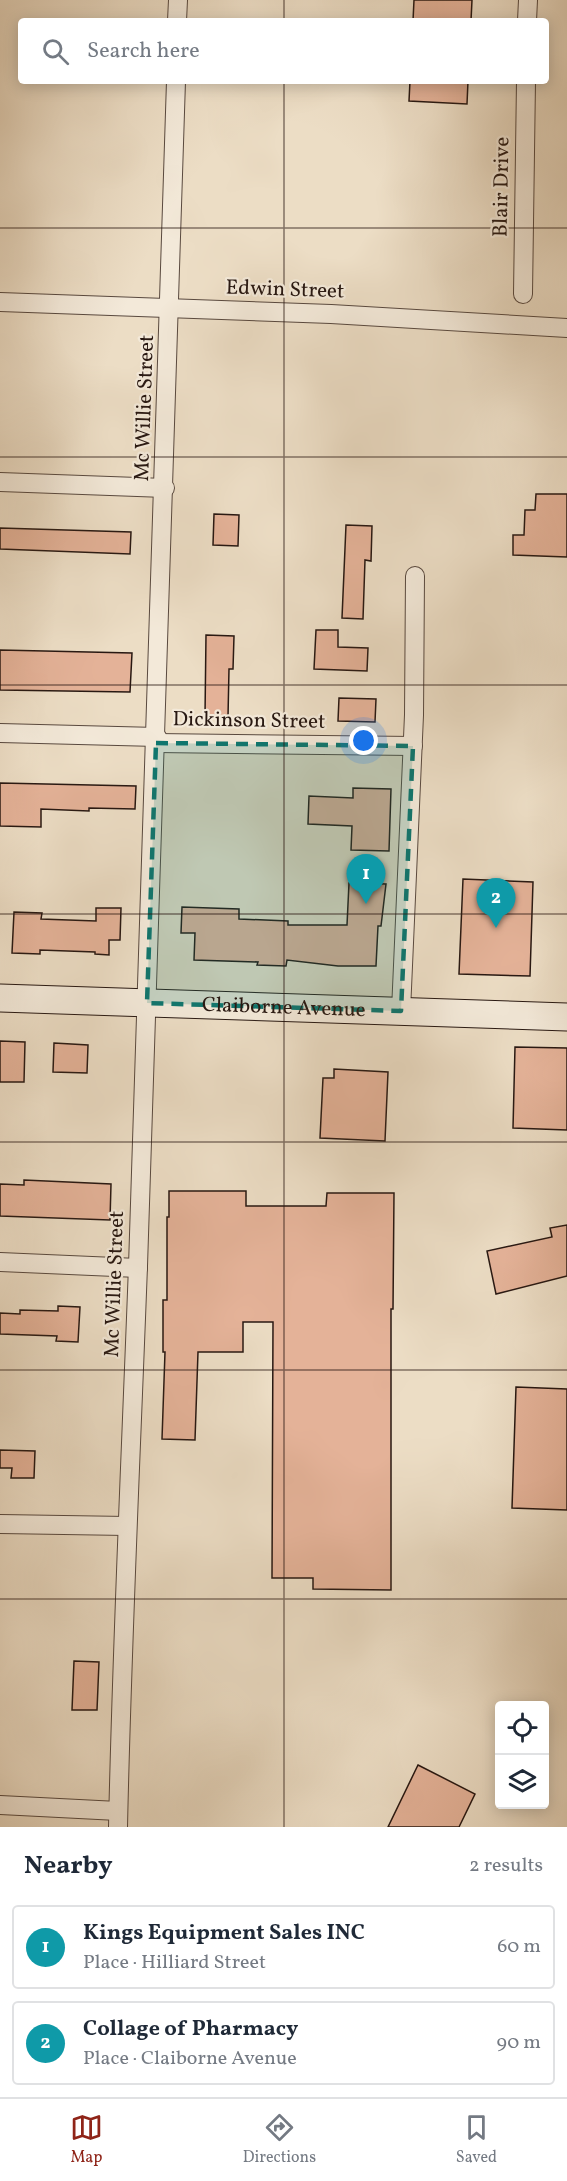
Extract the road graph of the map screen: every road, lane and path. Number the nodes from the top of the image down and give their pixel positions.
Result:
1 (178, 0) edge
2 (528, 0) edge
3 (177, 18) edge
4 (527, 18) edge
5 (176, 84) edge
6 (526, 84) edge
7 (523, 294) dead end
8 (0, 302) edge
9 (170, 307) junction
10 (567, 328) edge
11 (0, 482) edge
12 (165, 488) junction
13 (415, 576) dead end
14 (0, 733) edge
15 (157, 740) junction
16 (413, 746) junction
17 (0, 998) edge
18 (147, 1002) junction
19 (401, 1011) junction
20 (567, 1017) edge
21 (0, 1262) edge
22 (138, 1268) junction
23 (0, 1524) edge
24 (127, 1526) junction
25 (0, 1805) edge
26 (118, 1819) edge

1 - 3 street
2 - 4 street
5 - 9 street, Mc Willie Street
6 - 7 street, Blair Drive
8 - 9 street, Edwin Street
9 - 10 street, Edwin Street
9 - 12 street, Mc Willie Street
11 - 12 street
12 - 15 street, Mc Willie Street
13 - 16 street
14 - 15 street, Dickinson Street
15 - 16 street, Dickinson Street
15 - 18 street, Mc Willie Street
16 - 19 street
17 - 18 street, Claiborne Avenue
18 - 19 street, Claiborne Avenue
18 - 22 street, Mc Willie Street
19 - 20 street, Claiborne Avenue
21 - 22 street
22 - 24 street, Mc Willie Street
23 - 24 street
24 - 26 street, Mc Willie Street
25 - 26 street

